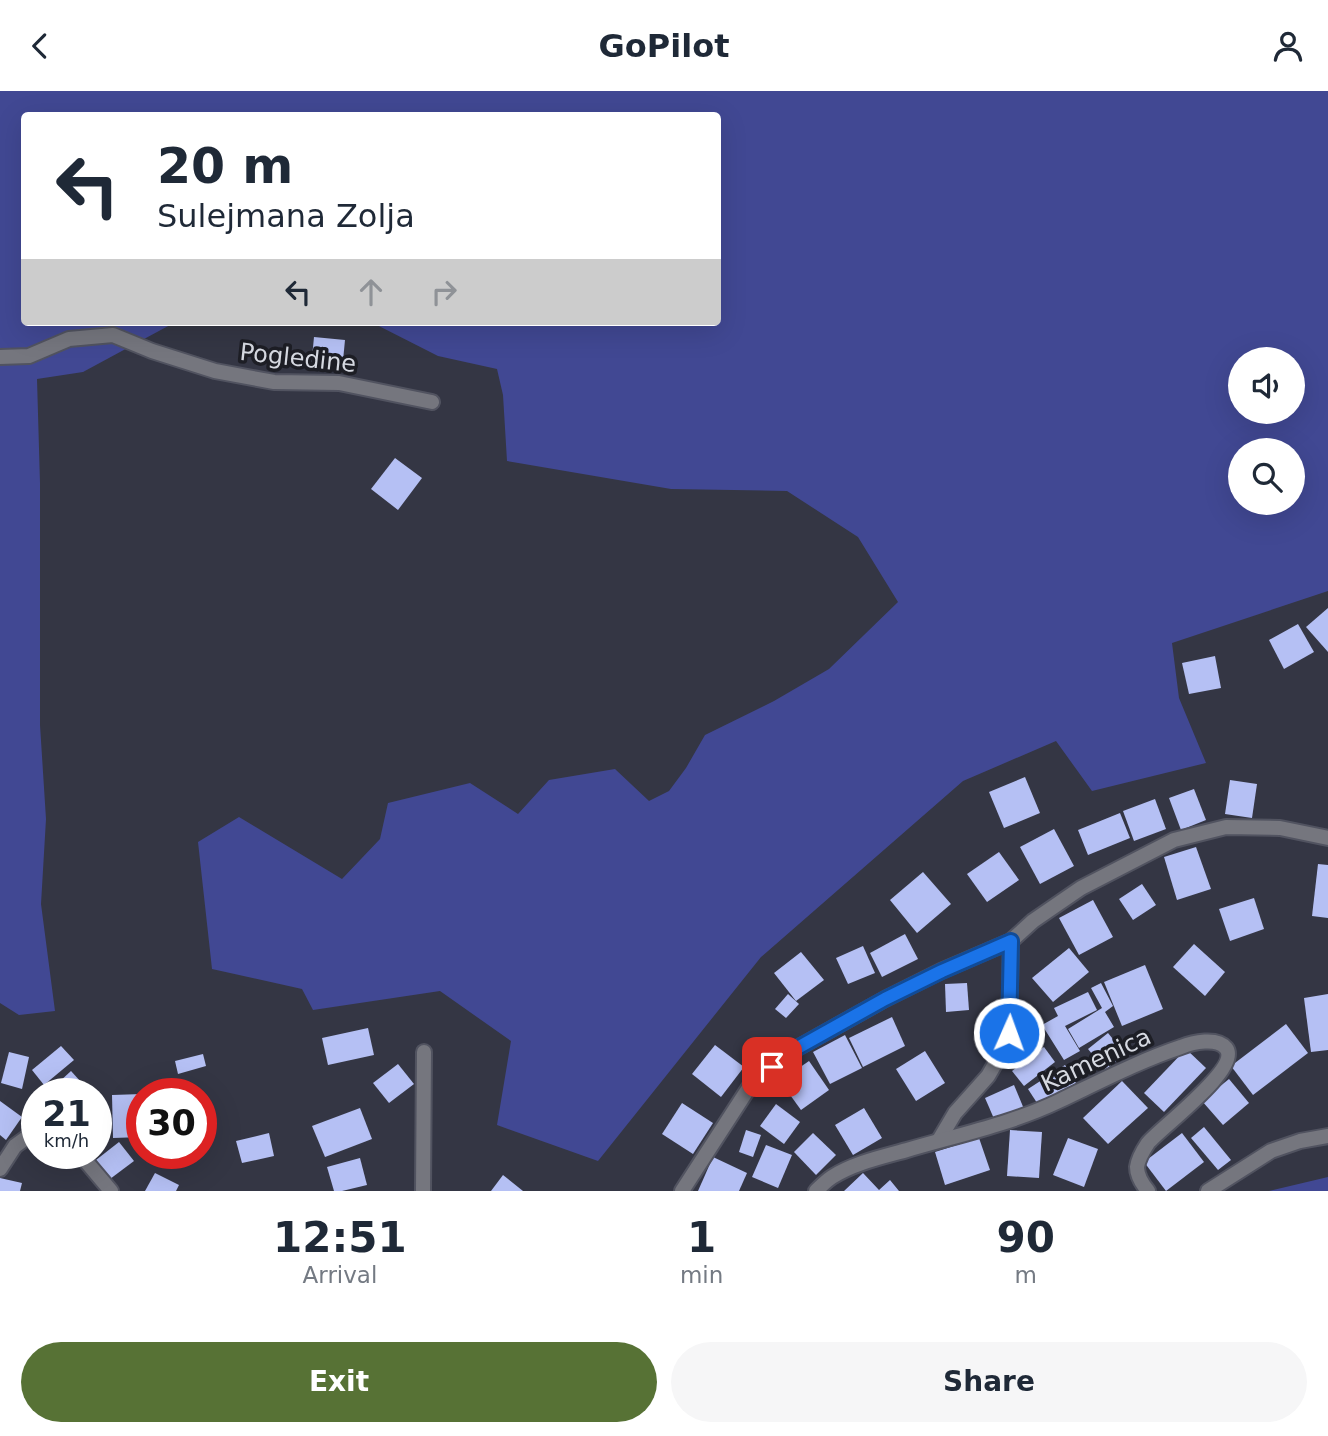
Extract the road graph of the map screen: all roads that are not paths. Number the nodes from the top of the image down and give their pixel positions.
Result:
1 (0, 357) edge
2 (432, 402) dead end
3 (1328, 838) edge
4 (1011, 941) junction
5 (424, 1052) dead end
6 (1328, 1136) edge
7 (939, 1140) junction
8 (21, 1142) edge
9 (0, 1169) edge
10 (92, 1169) edge
11 (111, 1191) edge
12 (423, 1191) edge
13 (682, 1191) edge
14 (816, 1191) edge
15 (1148, 1191) edge
16 (1208, 1191) edge

1 - 2 street, Pogledine
3 - 4 street
4 - 7 street
4 - 13 street
5 - 12 street
6 - 16 street
7 - 14 street, Kamenica
7 - 15 street, Kamenica
8 - 9 street
10 - 11 street

